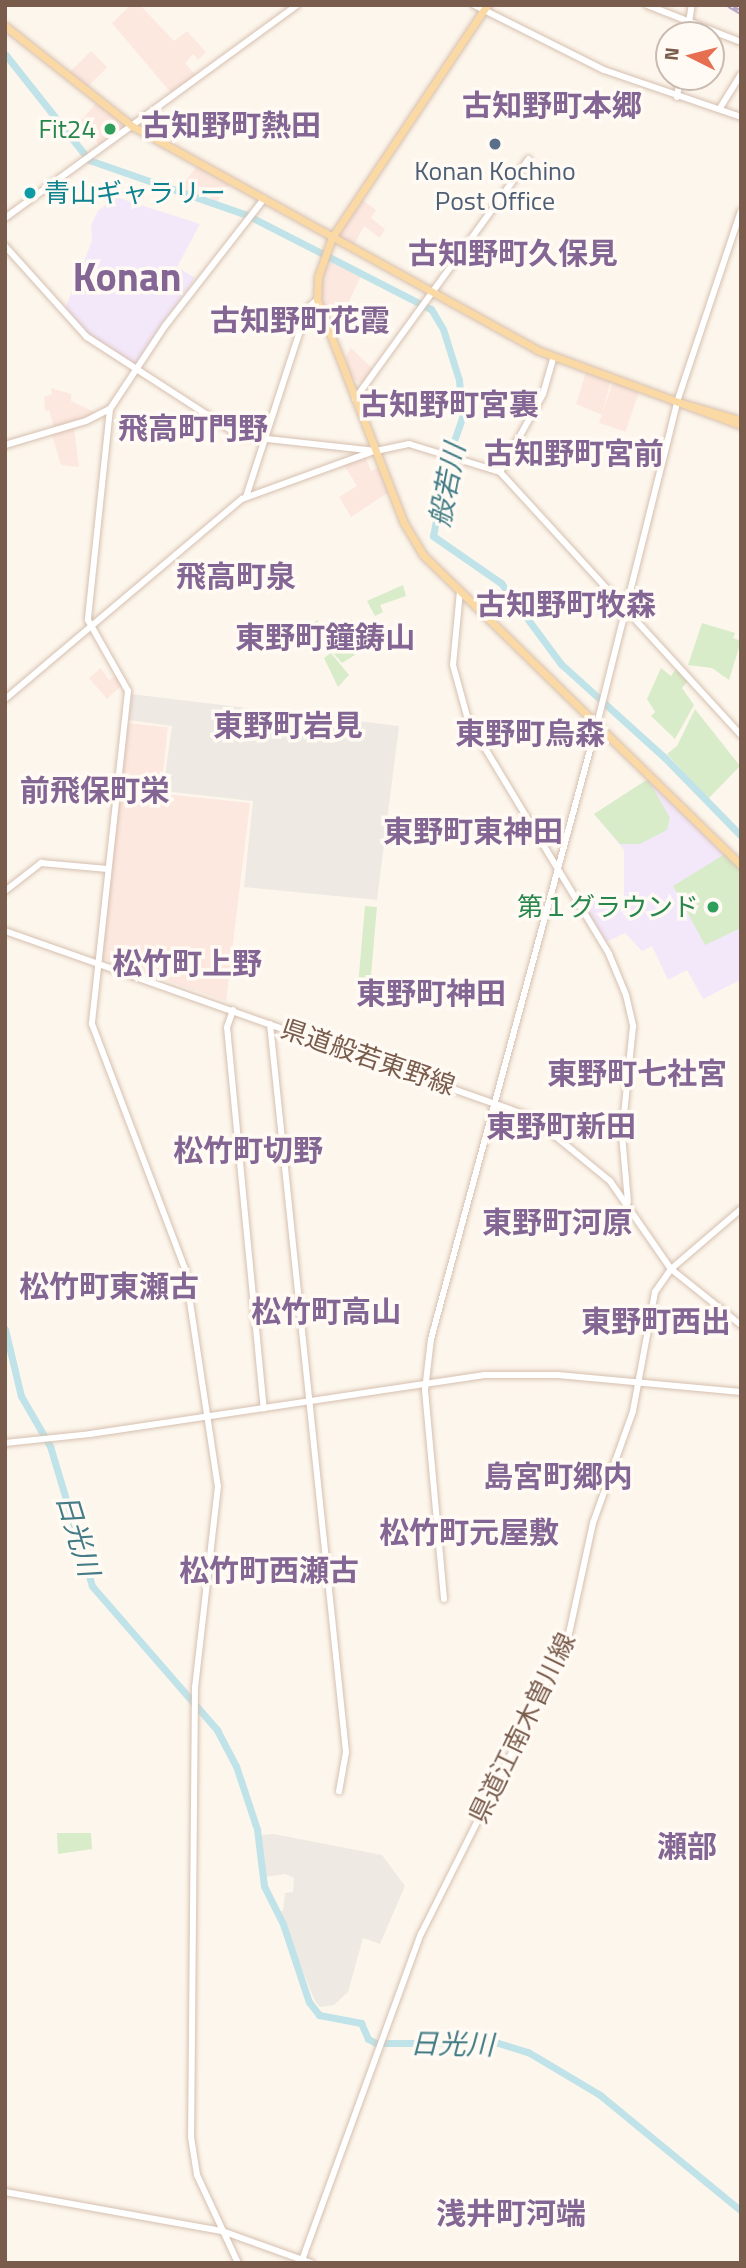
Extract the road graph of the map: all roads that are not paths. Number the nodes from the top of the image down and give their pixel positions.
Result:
1 (297, 5) edge
2 (474, 5) edge
3 (647, 5) edge
4 (485, 8) edge
5 (687, 21) edge
6 (5, 26) edge
7 (741, 75) edge
8 (678, 91) edge
9 (677, 96) junction
10 (720, 108) junction
11 (741, 117) edge
12 (131, 126) junction
13 (529, 159) dead end
14 (264, 199) junction
15 (741, 211) edge
16 (5, 218) edge
17 (332, 237) junction
18 (5, 246) edge
19 (432, 292) junction
20 (317, 300) junction
21 (554, 359) junction
22 (137, 370) junction
23 (355, 400) junction
24 (677, 402) junction
25 (110, 409) junction
26 (741, 423) edge
27 (265, 439) junction
28 (19, 442) junction
29 (5, 444) edge
30 (376, 450) junction
31 (5, 451) edge
32 (500, 472) junction
33 (246, 497) junction
34 (460, 591) junction
35 (625, 609) junction
36 (89, 628) junction
37 (5, 699) edge
38 (597, 724) junction
39 (741, 735) edge
40 (741, 865) edge
41 (108, 869) junction
42 (558, 870) junction
43 (5, 891) edge
44 (5, 931) edge
45 (97, 962) junction
46 (233, 1010) junction
47 (270, 1024) junction
48 (494, 1101) junction
49 (629, 1204) junction
50 (741, 1209) edge
51 (671, 1269) junction
52 (741, 1325) edge
53 (425, 1380) junction
54 (639, 1384) junction
55 (741, 1392) edge
56 (310, 1400) junction
57 (264, 1408) junction
58 (210, 1417) junction
59 (5, 1443) edge
60 (444, 1599) dead end
61 (338, 1791) dead end
62 (5, 2193) edge
63 (222, 2231) junction
64 (302, 2261) edge
65 (238, 2263) edge
66 (311, 2263) edge

1 - 12 street
2 - 4 street
3 - 5 street
4 - 9 street
4 - 17 main road
6 - 12 main road
7 - 10 street
8 - 9 street
9 - 10 street
10 - 11 street
12 - 14 main road
12 - 16 street
13 - 19 street
14 - 17 main road
14 - 22 street
15 - 24 street
17 - 19 main road
17 - 20 main road
18 - 22 street
19 - 21 main road
19 - 23 street
20 - 23 main road
20 - 27 street
21 - 24 main road
21 - 32 street
22 - 25 street
22 - 27 street
23 - 30 main road
24 - 26 main road
24 - 35 street
25 - 28 street
25 - 36 street
27 - 30 street
27 - 33 street
28 - 29 street
28 - 31 street
30 - 32 street
30 - 33 street
30 - 34 main road
32 - 35 street
33 - 36 street
34 - 38 main road
34 - 42 street
35 - 38 street
35 - 39 street
36 - 37 street
36 - 41 street
38 - 40 main road
38 - 42 street
41 - 43 street
41 - 45 street
42 - 48 street
42 - 49 street
44 - 45 street, 県道般若東野線
45 - 46 street, 県道般若東野線
45 - 58 street
46 - 47 street, 県道般若東野線
46 - 57 street
47 - 48 street, 県道般若東野線
47 - 56 street
48 - 49 street, 県道般若東野線
48 - 53 street
49 - 51 street, 県道般若東野線
50 - 51 street, 県道江南木曽川線
51 - 52 street, 県道般若東野線
51 - 54 street, 県道江南木曽川線
53 - 54 street
53 - 56 street
53 - 60 street
54 - 55 street
54 - 64 street, 県道江南木曽川線
56 - 57 street
56 - 61 street
57 - 58 street
58 - 59 street
58 - 63 street
62 - 63 street
63 - 64 street
63 - 65 street
64 - 66 street

